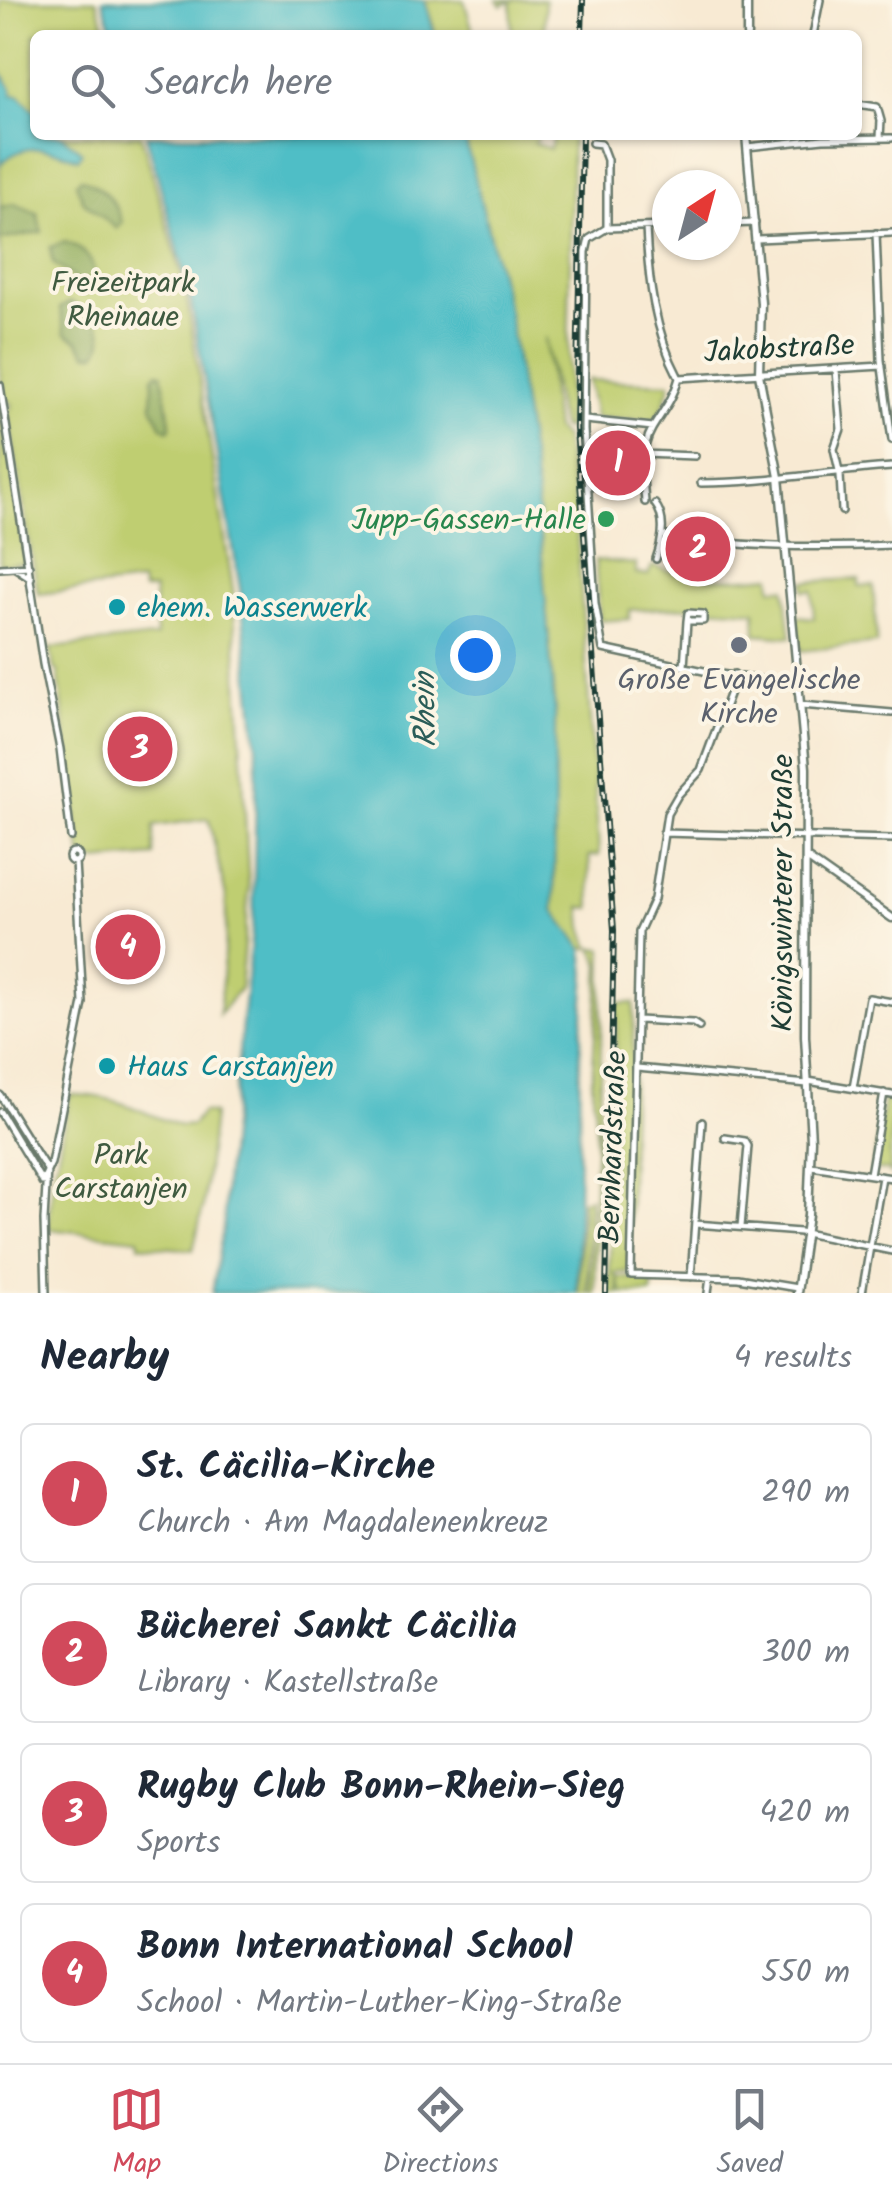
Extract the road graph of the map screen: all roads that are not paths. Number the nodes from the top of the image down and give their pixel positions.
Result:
1 (747, 0) edge
2 (820, 0) edge
3 (747, 30) edge
4 (814, 30) edge
5 (862, 105) edge
6 (862, 138) edge
7 (880, 138) junction
8 (892, 138) edge
9 (746, 140) edge
10 (812, 140) edge
11 (592, 144) dead end
12 (747, 146) junction
13 (742, 223) edge
14 (756, 223) junction
15 (646, 227) junction
16 (652, 227) edge
17 (607, 228) junction
18 (892, 232) edge
19 (876, 233) junction
20 (757, 239) junction
21 (882, 366) junction
22 (836, 370) junction
23 (759, 374) junction
24 (678, 378) junction
25 (0, 385) edge
26 (585, 420) junction
27 (654, 427) junction
28 (892, 440) edge
29 (644, 454) junction
30 (695, 456) dead end
31 (892, 468) edge
32 (838, 471) junction
33 (779, 477) junction
34 (701, 483) dead end
35 (645, 502) dead end
36 (654, 504) dead end
37 (842, 512) dead end
38 (662, 535) junction
39 (892, 545) edge
40 (786, 548) junction
41 (656, 559) dead end
42 (28, 566) junction
43 (14, 567) junction
44 (0, 568) edge
45 (30, 578) junction
46 (687, 621) dead end
47 (684, 667) junction
48 (734, 674) junction
49 (800, 685) junction
50 (802, 706) junction
51 (892, 713) edge
52 (663, 833) junction
53 (71, 837) dead end
54 (806, 838) junction
55 (892, 839) edge
56 (806, 858) junction
57 (75, 862) dead end
58 (892, 918) edge
59 (892, 1002) edge
60 (638, 1020) junction
61 (700, 1027) dead end
62 (637, 1068) junction
63 (808, 1083) junction
64 (853, 1088) junction
65 (0, 1094) edge
66 (888, 1094) edge
67 (0, 1112) edge
68 (702, 1122) dead end
69 (725, 1138) dead end
70 (811, 1166) junction
71 (37, 1171) junction
72 (48, 1171) junction
73 (870, 1174) junction
74 (882, 1177) junction
75 (892, 1178) edge
76 (42, 1182) junction
77 (45, 1202) junction
78 (695, 1224) junction
79 (741, 1227) junction
80 (806, 1234) junction
81 (870, 1247) junction
82 (892, 1251) edge
83 (691, 1276) junction
84 (710, 1277) junction
85 (797, 1290) edge
86 (46, 1293) edge
87 (708, 1293) edge
88 (862, 1293) edge

1 - 3 main road
2 - 4 street
5 - 7 street
6 - 7 street
7 - 8 street
9 - 12 main road, Königswinterer Straße
10 - 12 street
11 - 17 street
12 - 14 main road, Königswinterer Straße
13 - 14 street
14 - 20 main road, Königswinterer Straße
15 - 16 street
15 - 17 street
15 - 24 street
17 - 26 street
18 - 19 street
19 - 20 street
19 - 21 street
20 - 23 main road, Königswinterer Straße
21 - 22 street, Jakobstraße
21 - 28 street
22 - 23 street, Jakobstraße
22 - 32 street
23 - 24 street, Jakobstraße
23 - 33 main road, Königswinterer Straße
24 - 27 street
25 - 42 street
26 - 27 street
26 - 47 street
27 - 29 street
29 - 30 street
29 - 35 street
31 - 32 street
32 - 33 street
32 - 37 street
33 - 34 street
33 - 40 main road, Königswinterer Straße
36 - 38 street
38 - 40 street
38 - 41 street
39 - 40 street
40 - 49 main road, Königswinterer Straße
42 - 43 street
42 - 45 street
43 - 44 street
43 - 45 street
45 - 53 street
46 - 47 street
47 - 48 street
48 - 49 street
48 - 52 street, Bernhardstraße
49 - 50 main road, Königswinterer Straße
50 - 51 street
50 - 54 main road, Königswinterer Straße
52 - 54 street
52 - 60 street, Bernhardstraße
54 - 55 street
54 - 56 main road, Königswinterer Straße
56 - 58 main road
56 - 63 main road, Königswinterer Straße
57 - 72 street
59 - 64 street
60 - 61 street, Bernhardstraße
60 - 62 street, Bernhardstraße
62 - 63 street
62 - 83 street, Bernhardstraße
63 - 64 street
63 - 70 main road, Königswinterer Straße
64 - 66 street
65 - 72 street
66 - 73 street
67 - 71 street
68 - 78 street
69 - 79 street
70 - 73 street
70 - 80 main road, Königswinterer Straße
71 - 72 street
71 - 76 street
72 - 76 street
72 - 77 street
73 - 74 street
74 - 75 street
74 - 81 street
76 - 77 street
77 - 86 street
78 - 79 street
78 - 83 street
79 - 80 street
80 - 81 street
80 - 85 main road, Königswinterer Straße
81 - 82 street
81 - 88 street
83 - 84 street
84 - 85 street
84 - 87 street

